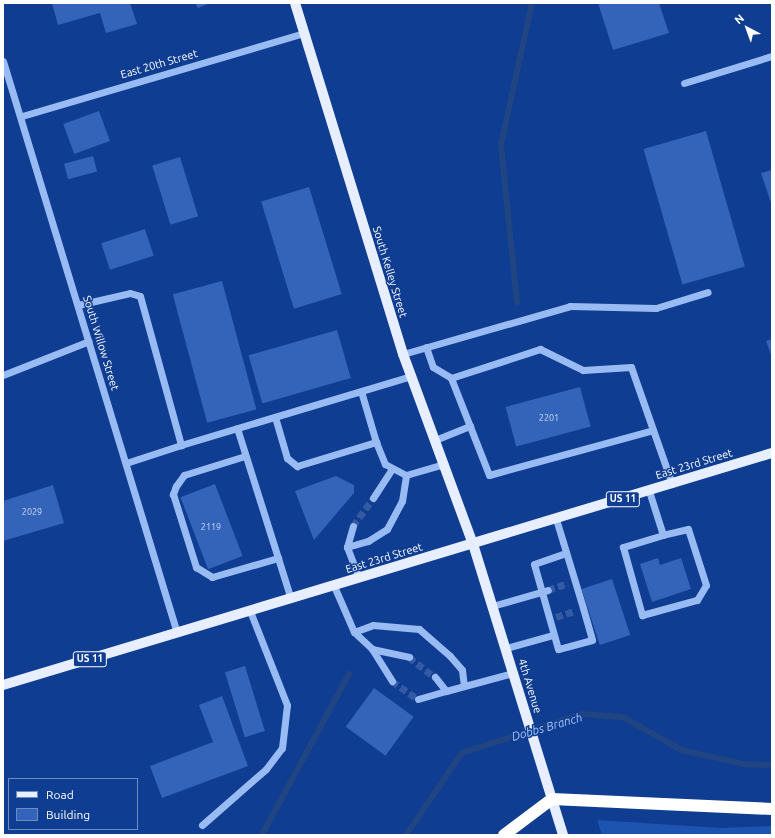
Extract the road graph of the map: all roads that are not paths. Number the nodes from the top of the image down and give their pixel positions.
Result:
1 (295, 3) edge
2 (304, 33) junction
3 (772, 56) edge
4 (3, 61) edge
5 (684, 83) dead end
6 (22, 116) junction
7 (708, 292) dead end
8 (78, 305) junction
9 (89, 341) junction
10 (426, 347) junction
11 (403, 354) junction
12 (3, 374) edge
13 (411, 376) junction
14 (451, 378) junction
15 (361, 392) junction
16 (275, 417) junction
17 (470, 426) junction
18 (238, 428) junction
19 (653, 430) junction
20 (435, 440) junction
21 (376, 442) junction
22 (181, 445) junction
23 (772, 453) edge
24 (245, 456) junction
25 (126, 463) junction
26 (444, 464) junction
27 (391, 470) junction
28 (406, 475) junction
29 (672, 484) junction
30 (649, 491) junction
31 (373, 498) tunnel mouth
32 (556, 519) junction
33 (353, 526) tunnel mouth
34 (663, 535) junction
35 (473, 544) junction
36 (347, 547) junction
37 (566, 553) junction
38 (278, 558) junction
39 (359, 578) junction
40 (334, 586) junction
41 (545, 591) junction
42 (291, 599) junction
43 (492, 606) junction
44 (250, 611) junction
45 (354, 632) junction
46 (177, 633) junction
47 (553, 635) junction
48 (506, 648) junction
49 (372, 649) junction
50 (408, 657) tunnel mouth
51 (513, 673) junction
52 (435, 677) tunnel mouth
53 (392, 681) tunnel mouth
54 (3, 685) edge
55 (464, 686) junction
56 (446, 691) junction
57 (418, 699) dead end
58 (552, 799) junction
59 (772, 810) edge
60 (202, 825) dead end
61 (504, 835) edge
62 (563, 835) edge

1 - 2 main road, South Kelley Street
2 - 6 street, East 20th Street
2 - 11 main road, South Kelley Street
3 - 5 street
4 - 6 street, South Willow Street
6 - 8 street, South Willow Street
7 - 10 street
8 - 9 street, South Willow Street
8 - 22 street
9 - 12 street
9 - 25 street, South Willow Street
10 - 11 street
10 - 14 street
11 - 13 main road, South Kelley Street
13 - 15 street
13 - 20 main road, South Kelley Street
14 - 17 street
14 - 19 street
15 - 16 street
15 - 21 street
16 - 18 street
16 - 21 street
17 - 19 street
17 - 20 street
18 - 22 street
18 - 24 street
19 - 29 street
20 - 26 main road, South Kelley Street
21 - 27 street
22 - 25 street
23 - 29 main road, East 23rd Street / US 11
24 - 38 street
24 - 38 street
25 - 46 street, South Willow Street
26 - 28 street
26 - 35 main road, South Kelley Street
27 - 28 street
27 - 31 street
28 - 36 street
29 - 30 main road, East 23rd Street / US 11
30 - 32 main road, East 23rd Street / US 11
30 - 34 street
32 - 35 main road, East 23rd Street / US 11
32 - 37 street
33 - 36 street
34 - 34 street
35 - 39 main road, East 23rd Street / US 11
35 - 43 main road, 4th Avenue
36 - 39 street
37 - 41 street
37 - 47 street
38 - 42 street
39 - 40 main road, East 23rd Street / US 11
40 - 42 main road, East 23rd Street / US 11
40 - 45 street
41 - 43 street
41 - 47 street
42 - 44 main road, East 23rd Street / US 11
43 - 48 main road, 4th Avenue
44 - 46 main road, East 23rd Street / US 11
44 - 60 street
45 - 49 street
45 - 55 street
46 - 54 main road, East 23rd Street / US 11
47 - 48 street
48 - 51 main road, 4th Avenue
49 - 50 street
49 - 53 street
51 - 55 street
51 - 58 main road, 4th Avenue
52 - 56 street
55 - 56 street
56 - 57 street
58 - 59 highway
58 - 61 highway
58 - 62 main road, 4th Avenue

